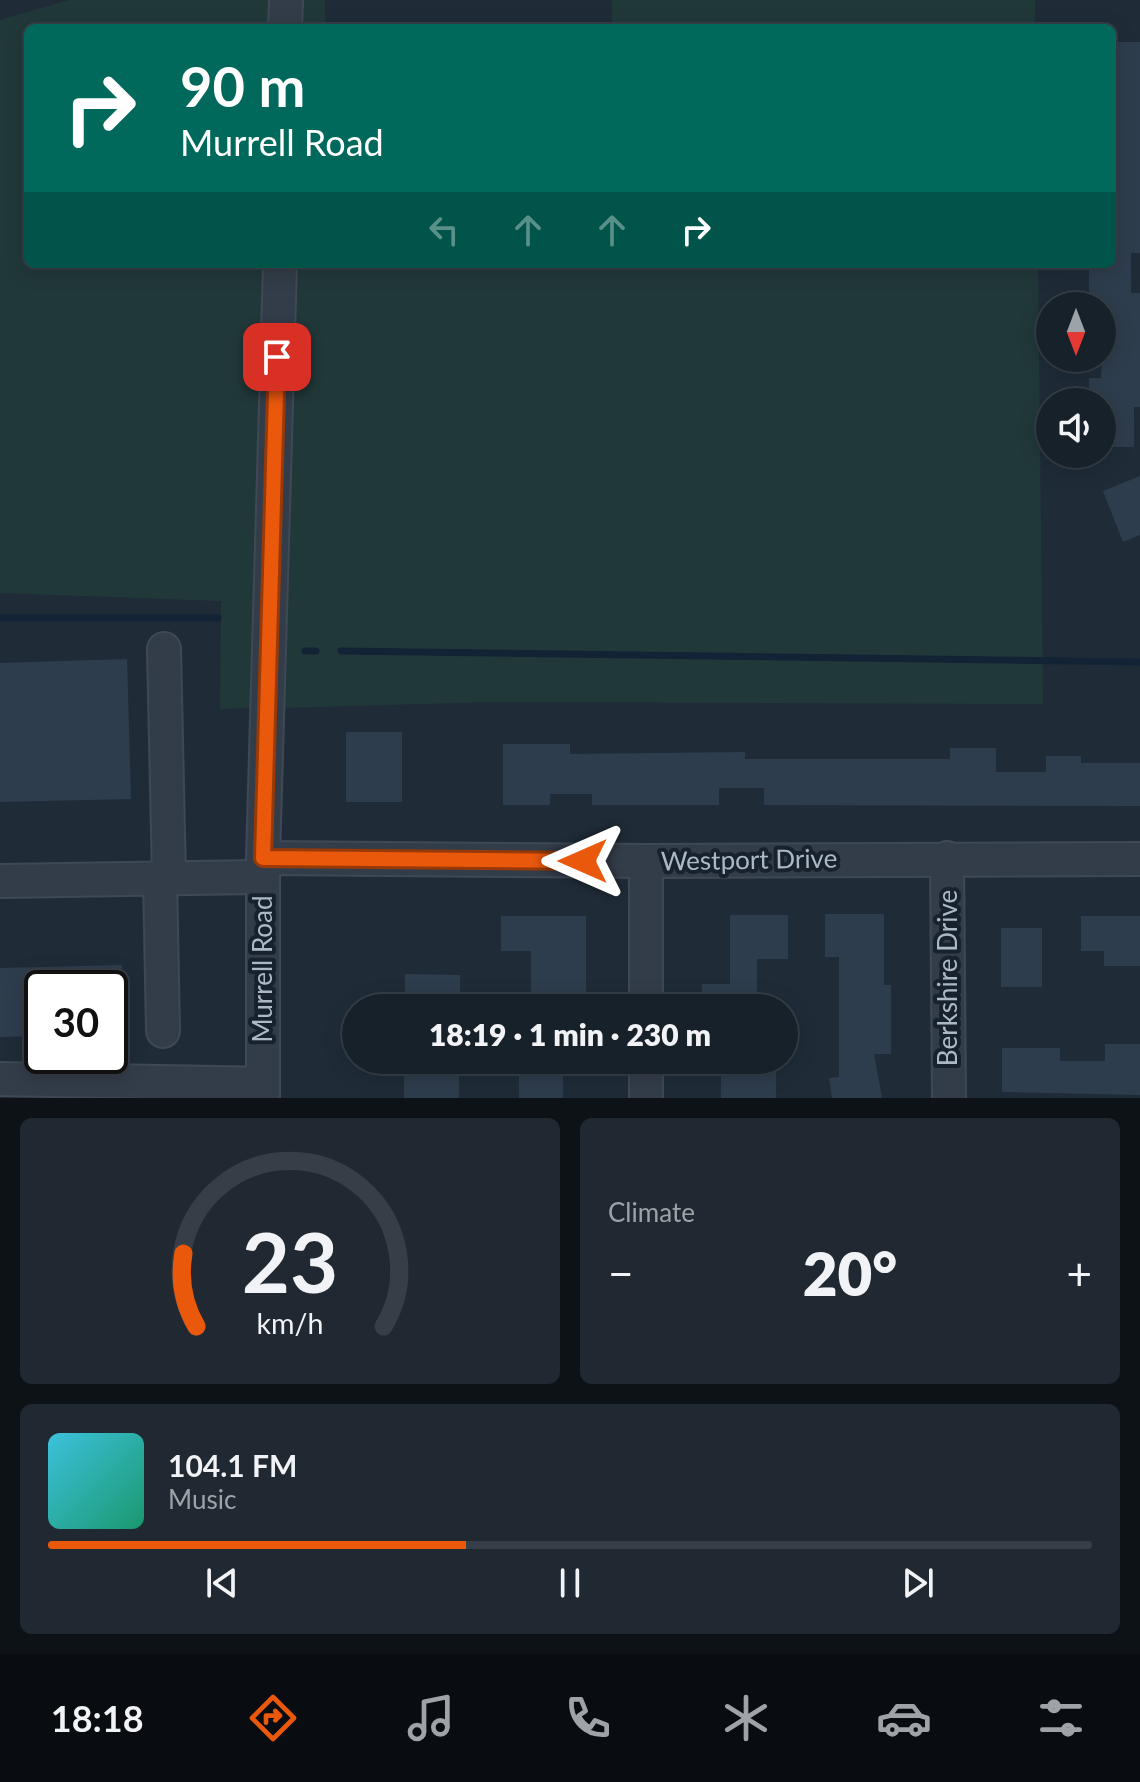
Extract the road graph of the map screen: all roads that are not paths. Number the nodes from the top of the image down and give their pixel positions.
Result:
1 (286, 0) edge
2 (285, 24) edge
3 (280, 268) edge
4 (164, 649) dead end
5 (947, 858) junction
6 (1140, 859) edge
7 (646, 861) junction
8 (263, 867) junction
9 (165, 878) junction
10 (0, 881) edge
11 (646, 994) edge
12 (163, 1031) dead end
13 (646, 1074) edge
14 (0, 1079) edge
15 (263, 1091) edge
16 (646, 1098) edge
17 (949, 1098) edge

1 - 2 street
3 - 8 street, Murrell Road
4 - 9 street
5 - 6 street, Westport Drive
5 - 7 street, Westport Drive
5 - 17 street, Berkshire Drive
7 - 8 street, Westport Drive
7 - 11 street
8 - 9 street, Westport Drive
8 - 15 street, Murrell Road
9 - 10 street, Westport Drive
9 - 12 street
13 - 16 street
14 - 15 street

